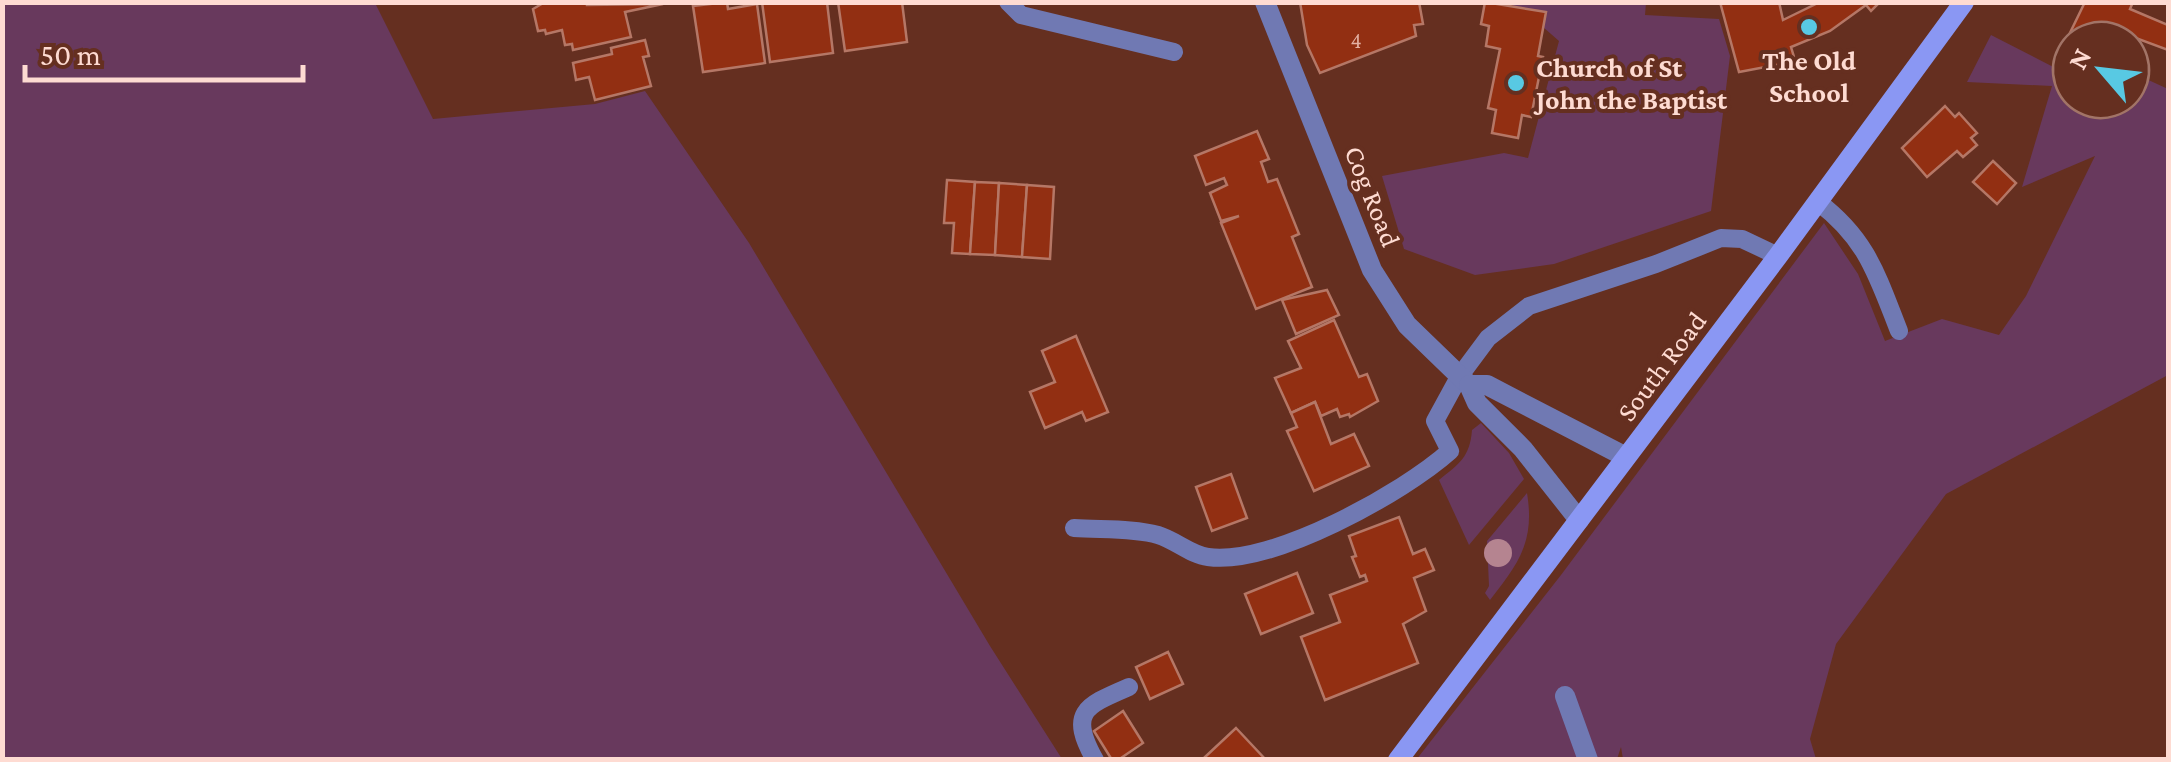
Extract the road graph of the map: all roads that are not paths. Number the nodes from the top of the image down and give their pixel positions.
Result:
1 (1008, 2) edge
2 (1265, 2) edge
3 (1964, 2) edge
4 (1174, 52) dead end
5 (1818, 202) junction
6 (1778, 256) junction
7 (1898, 331) dead end
8 (1464, 381) junction
9 (1626, 457) junction
10 (1579, 520) junction
11 (1074, 528) dead end
12 (1130, 687) dead end
13 (1564, 696) dead end
14 (1095, 760) edge
15 (1398, 760) edge
16 (1588, 760) edge

1 - 4 lane
2 - 8 street, Cog Road
3 - 5 main road, South Road
5 - 6 main road, South Road
5 - 7 lane
6 - 8 lane
6 - 9 main road, South Road
8 - 9 street, Cog Road
8 - 10 street, Cog Road
8 - 11 lane
9 - 10 main road, South Road
10 - 15 main road, South Road
12 - 14 lane
13 - 16 street

